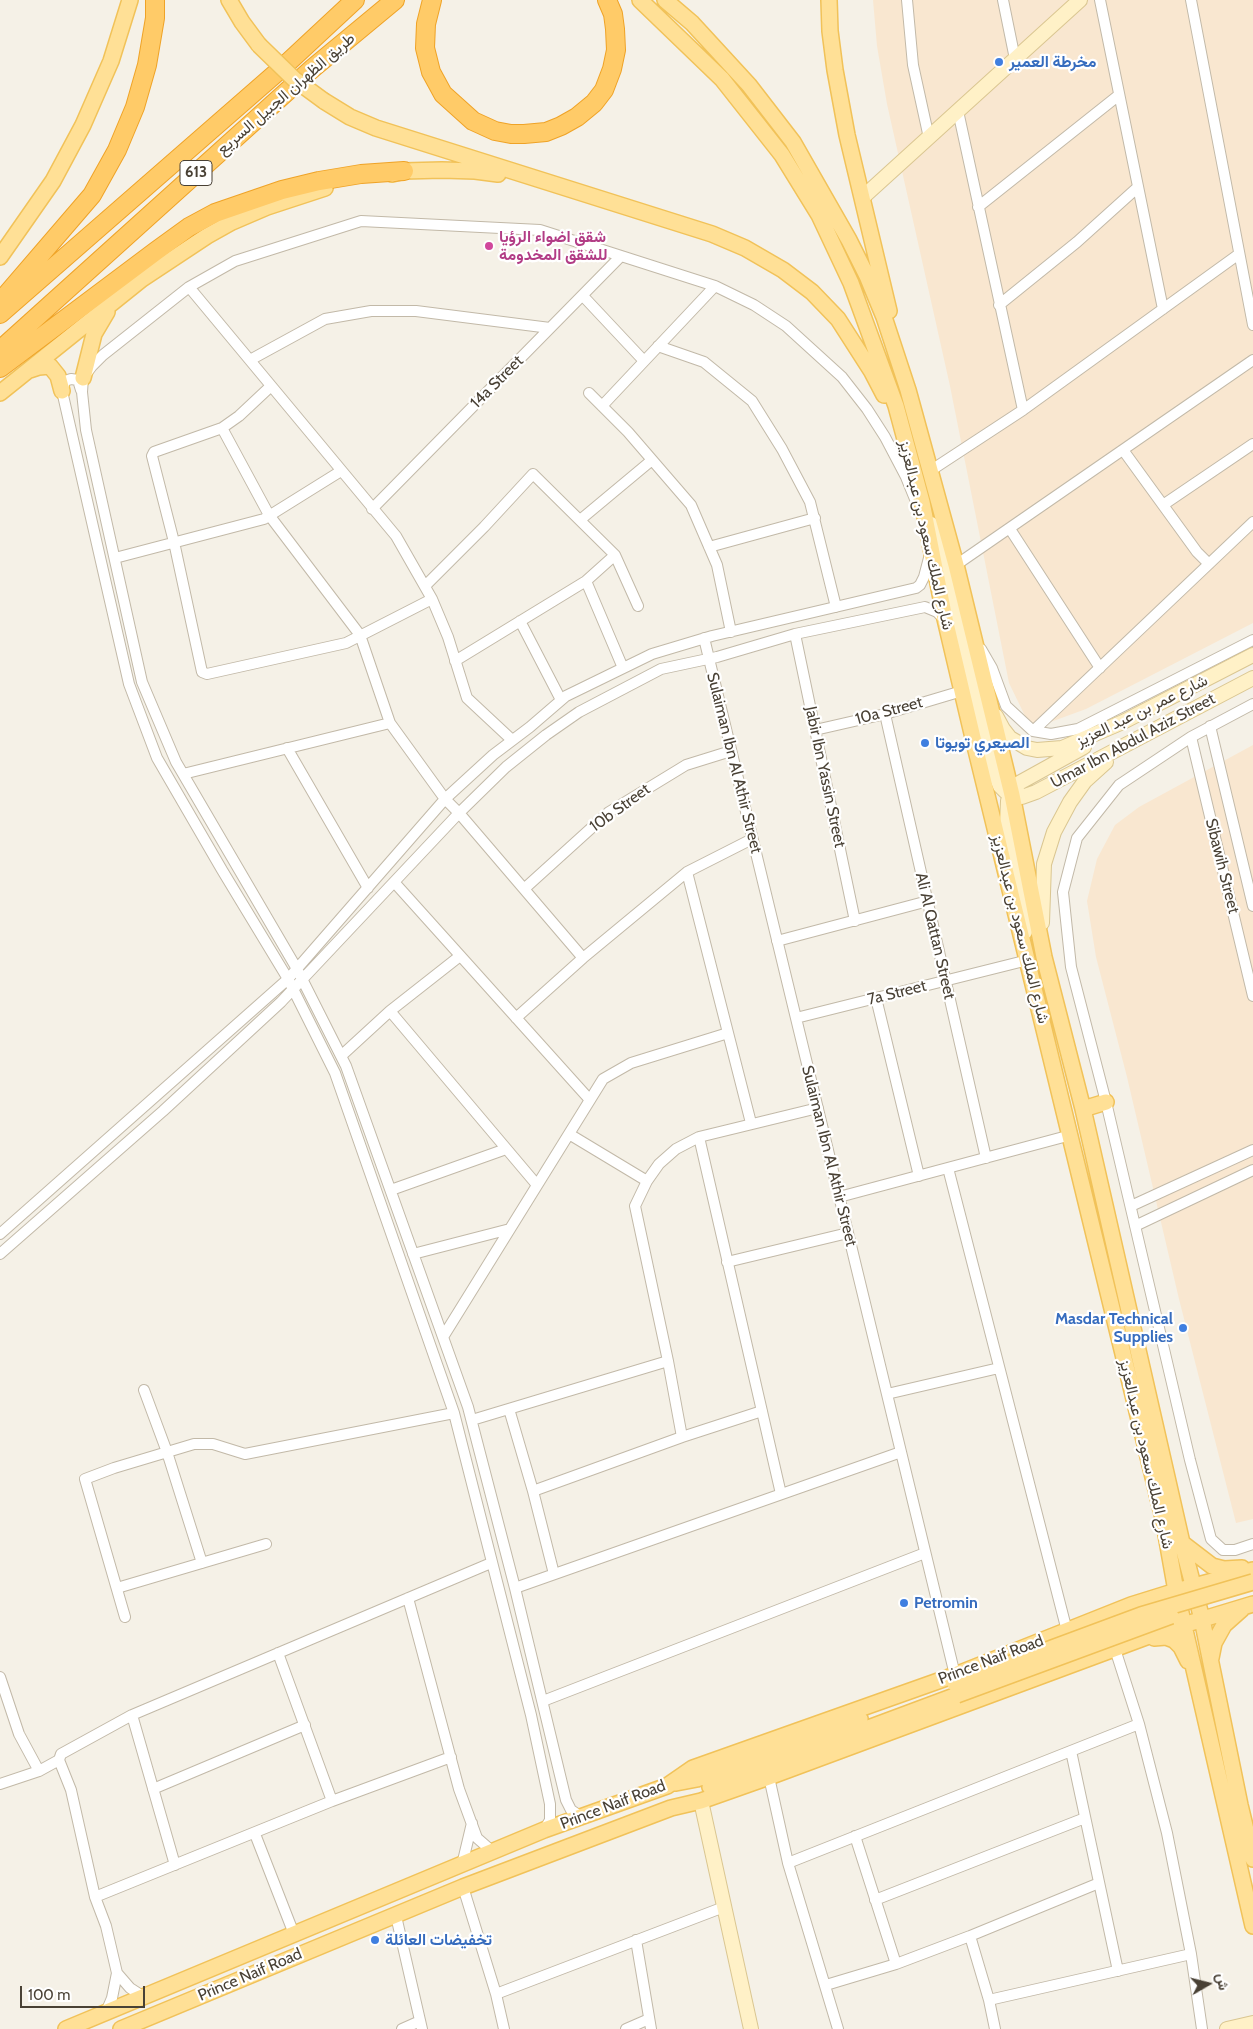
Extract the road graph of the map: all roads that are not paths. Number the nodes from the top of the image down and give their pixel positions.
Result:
1 (130, 0) edge
2 (155, 0) edge
3 (230, 0) edge
4 (355, 0) edge
5 (395, 0) edge
6 (432, 0) edge
7 (607, 0) edge
8 (640, 0) edge
9 (664, 0) edge
10 (829, 0) edge
11 (907, 0) edge
12 (1003, 0) edge
13 (1080, 0) edge
14 (1100, 0) edge
15 (1191, 0) edge
16 (1015, 59) junction
17 (1119, 95) junction
18 (958, 111) junction
19 (929, 138) junction
20 (404, 171) junction
21 (1138, 187) junction
22 (862, 198) junction
23 (611, 202) junction
24 (978, 207) junction
25 (1239, 254) junction
26 (621, 256) junction
27 (0, 257) edge
28 (715, 286) junction
29 (189, 287) junction
30 (582, 296) junction
31 (117, 300) junction
32 (0, 302) edge
33 (999, 305) junction
34 (1163, 309) junction
35 (0, 314) edge
36 (1253, 325) edge
37 (550, 328) junction
38 (658, 346) junction
39 (0, 350) edge
40 (250, 360) junction
41 (1253, 360) edge
42 (644, 361) junction
43 (0, 368) edge
44 (29, 370) junction
45 (83, 385) junction
46 (271, 386) junction
47 (908, 390) junction
48 (62, 391) junction
49 (0, 393) edge
50 (589, 393) dead end
51 (602, 406) junction
52 (1023, 410) junction
53 (222, 428) junction
54 (1253, 444) edge
55 (1123, 450) junction
56 (652, 460) junction
57 (912, 466) junction
58 (341, 471) junction
59 (930, 471) junction
60 (922, 502) junction
61 (1163, 505) junction
62 (372, 509) junction
63 (269, 516) junction
64 (815, 518) junction
65 (580, 520) junction
66 (1253, 522) edge
67 (1010, 529) junction
68 (927, 535) junction
69 (174, 542) junction
70 (710, 547) junction
71 (931, 553) junction
72 (615, 555) junction
73 (114, 558) junction
74 (1209, 564) junction
75 (956, 565) junction
76 (586, 581) junction
77 (425, 586) junction
78 (907, 592) junction
79 (432, 599) junction
80 (638, 606) dead end
81 (836, 607) junction
82 (911, 609) junction
83 (945, 619) junction
84 (520, 621) junction
85 (731, 632) junction
86 (972, 633) junction
87 (795, 634) junction
88 (360, 635) junction
89 (704, 638) junction
90 (1253, 640) edge
91 (1253, 655) edge
92 (709, 658) junction
93 (455, 661) junction
94 (623, 668) junction
95 (1100, 668) junction
96 (1253, 678) edge
97 (962, 691) junction
98 (561, 700) junction
99 (990, 702) junction
100 (1253, 704) edge
101 (885, 714) junction
102 (1122, 722) junction
103 (390, 723) junction
104 (1210, 726) junction
105 (815, 730) junction
106 (1033, 731) junction
107 (1191, 737) junction
108 (512, 740) junction
109 (1132, 742) junction
110 (287, 748) junction
111 (731, 751) junction
112 (183, 774) junction
113 (1012, 794) junction
114 (444, 799) junction
115 (459, 813) junction
116 (752, 838) junction
117 (688, 872) junction
118 (394, 882) junction
119 (368, 888) junction
120 (524, 889) junction
121 (928, 901) junction
122 (1253, 906) edge
123 (855, 921) junction
124 (777, 941) junction
125 (460, 956) junction
126 (1044, 957) junction
127 (583, 958) junction
128 (1028, 960) junction
129 (297, 969) junction
130 (288, 979) junction
131 (303, 980) junction
132 (946, 981) junction
133 (293, 990) junction
134 (1253, 996) edge
135 (876, 998) junction
136 (390, 1011) junction
137 (516, 1018) junction
138 (796, 1018) junction
139 (728, 1033) junction
140 (341, 1056) junction
141 (590, 1100) junction
142 (1106, 1102) junction
143 (818, 1108) junction
144 (1083, 1109) junction
145 (751, 1123) junction
146 (569, 1134) junction
147 (1071, 1135) junction
148 (699, 1137) junction
149 (506, 1149) junction
150 (1253, 1150) edge
151 (986, 1158) junction
152 (948, 1168) junction
153 (1253, 1170) edge
154 (919, 1176) junction
155 (647, 1181) junction
156 (537, 1186) junction
157 (391, 1190) junction
158 (839, 1197) junction
159 (1131, 1206) junction
160 (1136, 1226) junction
161 (510, 1229) junction
162 (848, 1233) junction
163 (0, 1234) edge
164 (0, 1254) edge
165 (414, 1254) junction
166 (727, 1262) junction
167 (443, 1337) junction
168 (668, 1361) junction
169 (999, 1368) junction
170 (144, 1390) dead end
171 (887, 1394) junction
172 (508, 1409) junction
173 (762, 1412) junction
174 (454, 1413) junction
175 (472, 1420) junction
176 (682, 1436) junction
177 (167, 1452) junction
178 (901, 1452) junction
179 (533, 1492) junction
180 (781, 1494) junction
181 (1163, 1518) junction
182 (1182, 1543) junction
183 (266, 1544) dead end
184 (1253, 1544) edge
185 (925, 1553) junction
186 (202, 1563) junction
187 (491, 1563) junction
188 (1253, 1568) edge
189 (554, 1574) junction
190 (1253, 1582) edge
191 (1194, 1587) junction
192 (117, 1588) junction
193 (515, 1588) junction
194 (1176, 1591) junction
195 (408, 1598) junction
196 (1251, 1600) edge
197 (1131, 1605) junction
198 (125, 1617) dead end
199 (1202, 1620) junction
200 (1184, 1624) junction
201 (1067, 1631) junction
202 (1145, 1638) junction
203 (1115, 1650) junction
204 (278, 1653) junction
205 (1211, 1662) junction
206 (1196, 1676) junction
207 (0, 1677) edge
208 (956, 1684) junction
209 (543, 1701) junction
210 (132, 1715) junction
211 (531, 1715) junction
212 (1139, 1724) junction
213 (305, 1725) junction
214 (548, 1729) junction
215 (1071, 1751) junction
216 (451, 1757) junction
217 (60, 1760) junction
218 (39, 1770) junction
219 (770, 1778) junction
220 (0, 1784) edge
221 (153, 1789) junction
222 (701, 1801) junction
223 (332, 1802) junction
224 (671, 1808) junction
225 (583, 1818) junction
226 (1085, 1818) junction
227 (472, 1823) junction
228 (544, 1830) junction
229 (255, 1834) junction
230 (855, 1836) junction
231 (493, 1852) junction
232 (1253, 1858) edge
233 (788, 1863) junction
234 (462, 1865) junction
235 (175, 1866) junction
236 (1099, 1883) junction
237 (463, 1887) junction
238 (95, 1897) junction
239 (875, 1900) junction
240 (724, 1907) junction
241 (396, 1916) junction
242 (1253, 1926) edge
243 (294, 1934) junction
244 (970, 1936) junction
245 (636, 1940) junction
246 (1191, 1954) junction
247 (896, 1964) junction
248 (1118, 1971) junction
249 (117, 1973) junction
250 (826, 1985) junction
251 (496, 1994) junction
252 (144, 1996) junction
253 (989, 2000) junction
254 (106, 2012) junction
255 (1253, 2023) edge
256 (650, 2024) edge
257 (421, 2025) edge
258 (66, 2029) edge
259 (122, 2029) edge
260 (402, 2029) edge
261 (504, 2029) edge
262 (626, 2029) edge
263 (751, 2029) edge
264 (838, 2029) edge
265 (995, 2029) edge
266 (1202, 2029) edge
267 (1227, 2029) edge

1 - 27 main road
2 - 32 highway
3 - 23 main road, bridge
4 - 35 highway, طريق الظهران الجبيل السريع / 613
5 - 39 highway, طريق الظهران الجبيل السريع / 613
6 - 7 highway
8 - 57 main road, شارع الملك سعود بن عبدالعزيز
9 - 47 main road, شارع الملك سعود بن عبدالعزيز
10 - 22 main road
11 - 19 street
12 - 16 street
13 - 16 main road
14 - 17 street
15 - 25 street
16 - 18 main road
17 - 21 street
17 - 24 street
18 - 19 main road
18 - 24 street
19 - 22 main road
20 - 23 main road
20 - 31 main road
20 - 43 highway
21 - 33 street
21 - 34 street
22 - 47 main road
23 - 57 main road
24 - 33 street
25 - 34 street
25 - 36 street
26 - 28 street
26 - 29 street
26 - 30 street, 14a Street
28 - 38 street
28 - 68 street
29 - 40 street
29 - 45 street
30 - 37 street, 14a Street
30 - 42 street
31 - 44 main road
31 - 45 main road
33 - 52 street
34 - 52 street
37 - 40 street
37 - 62 street, 14a Street
38 - 42 street
38 - 64 street
40 - 46 street
41 - 55 street
42 - 51 street
44 - 48 main road
44 - 49 main road
45 - 48 street
45 - 73 street
46 - 53 street
46 - 58 street
47 - 59 main road, شارع الملك سعود بن عبدالعزيز
48 - 130 street
50 - 51 street
51 - 56 street
52 - 59 street
53 - 63 street
53 - 69 street
54 - 61 street
55 - 61 street
55 - 67 street
56 - 65 street
56 - 70 street
57 - 60 main road, شارع الملك سعود بن عبدالعزيز
58 - 62 street
58 - 63 street
59 - 75 main road, شارع الملك سعود بن عبدالعزيز
60 - 68 main road, شارع الملك سعود بن عبدالعزيز
60 - 113 main road
61 - 74 street
62 - 77 street
63 - 69 street
63 - 88 street
64 - 70 street
64 - 81 street
65 - 72 street
65 - 77 street
66 - 74 street
67 - 75 street
67 - 95 street
68 - 71 main road, شارع الملك سعود بن عبدالعزيز
69 - 73 street
69 - 88 street
70 - 85 street
71 - 78 street
71 - 83 main road, شارع الملك سعود بن عبدالعزيز
72 - 76 street
72 - 80 street
73 - 112 street
74 - 95 street
75 - 86 main road, شارع الملك سعود بن عبدالعزيز
76 - 84 street
76 - 94 street
77 - 79 street
78 - 81 street
78 - 82 street
79 - 88 street
79 - 93 street
81 - 85 street
82 - 83 street
82 - 87 street
83 - 97 main road, شارع الملك سعود بن عبدالعزيز
84 - 93 street
84 - 98 street
85 - 89 street
86 - 99 main road, شارع الملك سعود بن عبدالعزيز
86 - 106 street
87 - 92 street
87 - 105 street, Jabir Ibn Yassin Street
88 - 103 street
89 - 92 street, Sulaiman Ibn Al Athir Street
89 - 94 street
90 - 106 street
91 - 102 main road, شارع عمر بن عبد العزيز
92 - 111 street, Sulaiman Ibn Al Athir Street
92 - 115 street
93 - 108 street
94 - 98 street
95 - 106 street
96 - 109 main road, Umar Ibn Abdul Aziz Street
97 - 101 street, 10a Street
97 - 128 main road, شارع الملك سعود بن عبدالعزيز
98 - 108 street
99 - 102 main road, شارع عمر بن عبد العزيز
99 - 113 main road, شارع الملك سعود بن عبدالعزيز
100 - 104 street
101 - 105 street, 10a Street
101 - 121 street, Ali Al Qattan Street
102 - 113 main road
103 - 110 street
103 - 114 street
104 - 107 street
104 - 122 street, Sibawih Street
105 - 123 street, Jabir Ibn Yassin Street
107 - 134 street, Sibawih Street
107 - 142 street
108 - 114 street
109 - 113 main road, Umar Ibn Abdul Aziz Street
109 - 126 main road
110 - 112 street
110 - 119 street
111 - 116 street, Sulaiman Ibn Al Athir Street
111 - 120 street, 10b Street
112 - 129 street
113 - 126 main road, شارع الملك سعود بن عبدالعزيز
113 - 128 main road
114 - 115 street
114 - 119 street
115 - 118 street
115 - 120 street
116 - 117 street
116 - 124 street, Sulaiman Ibn Al Athir Street
117 - 127 street
117 - 139 street
118 - 125 street
118 - 131 street
119 - 129 street
120 - 127 street
121 - 123 street
121 - 132 street, Ali Al Qattan Street
123 - 124 street
124 - 138 street, Sulaiman Ibn Al Athir Street
125 - 136 street
125 - 137 street
126 - 144 main road, شارع الملك سعود بن عبدالعزيز
127 - 137 street
128 - 132 street, 7a Street
128 - 147 main road, شارع الملك سعود بن عبدالعزيز
129 - 130 street
129 - 131 street
130 - 133 street
130 - 163 street
131 - 133 street
131 - 140 street
132 - 135 street, 7a Street
132 - 151 street, Ali Al Qattan Street
133 - 164 street
133 - 174 street
135 - 138 street, 7a Street
135 - 154 street
136 - 140 street
136 - 149 street
137 - 141 street
138 - 143 street, Sulaiman Ibn Al Athir Street
139 - 141 street
139 - 145 street
140 - 157 street
141 - 146 street
142 - 144 main road
142 - 159 street
143 - 145 street
143 - 158 street, Sulaiman Ibn Al Athir Street
144 - 182 main road, شارع الملك سعود بن عبدالعزيز
145 - 148 street
146 - 155 street
146 - 156 street
147 - 151 street
147 - 181 main road, شارع الملك سعود بن عبدالعزيز
148 - 155 street
148 - 166 street
149 - 156 street
149 - 157 street
150 - 159 street
151 - 152 street
152 - 154 street
152 - 169 street
153 - 160 street
154 - 158 street
155 - 168 street
156 - 161 street
157 - 165 street
158 - 162 street, Sulaiman Ibn Al Athir Street
159 - 160 street
160 - 184 street
161 - 165 street
161 - 167 street
162 - 166 street
162 - 171 street, Sulaiman Ibn Al Athir Street
165 - 167 street
166 - 173 street
167 - 175 street
168 - 172 street
168 - 176 street
169 - 171 street
169 - 201 street
170 - 177 street
171 - 178 street, Sulaiman Ibn Al Athir Street
172 - 175 street
172 - 179 street
173 - 176 street
173 - 180 street
174 - 177 street
174 - 187 street
175 - 193 street
176 - 179 street
177 - 186 street
177 - 192 street
178 - 180 street
178 - 185 street, Sulaiman Ibn Al Athir Street
179 - 189 street
180 - 189 street
181 - 194 main road, شارع الملك سعود بن عبدالعزيز
181 - 197 main road
182 - 188 main road
182 - 191 main road, شارع الملك سعود بن عبدالعزيز
183 - 186 street
185 - 208 street, Sulaiman Ibn Al Athir Street
185 - 209 street
186 - 192 street
187 - 195 street
187 - 211 street
188 - 191 main road, Prince Naif Road
189 - 193 street
190 - 208 main road, bridge
191 - 194 main road, Prince Naif Road
191 - 199 main road, شارع الملك سعود بن عبدالعزيز
192 - 198 street
193 - 209 street
194 - 197 main road, Prince Naif Road
194 - 200 main road, شارع الملك سعود بن عبدالعزيز
195 - 204 street
195 - 216 street
196 - 199 main road, Prince Naif Road
196 - 205 main road
196 - 208 main road, bridge
197 - 201 main road, Prince Naif Road
199 - 200 main road, Prince Naif Road
199 - 205 main road, شارع الملك سعود بن عبدالعزيز
200 - 202 main road, Prince Naif Road
200 - 206 main road, شارع الملك سعود بن عبدالعزيز
201 - 208 main road, Prince Naif Road
202 - 203 main road, Prince Naif Road
202 - 206 main road
203 - 212 street
203 - 219 main road, Prince Naif Road
204 - 210 street
204 - 213 street
205 - 232 main road, شارع الملك سعود بن عبدالعزيز
206 - 242 main road, شارع الملك سعود بن عبدالعزيز
207 - 218 street
208 - 224 main road
208 - 225 main road, Prince Naif Road
209 - 214 street
210 - 217 street
210 - 221 street
211 - 214 street
211 - 228 street
212 - 215 street
212 - 246 street
213 - 221 street
213 - 223 street
214 - 225 street
215 - 226 street
215 - 230 street
216 - 223 street
216 - 227 street
217 - 218 street
217 - 238 street
218 - 220 street
219 - 222 main road, Prince Naif Road
219 - 233 street
221 - 235 street
222 - 224 main road, Prince Naif Road
222 - 240 main road
223 - 229 street
224 - 237 main road, Prince Naif Road
225 - 228 main road, Prince Naif Road
226 - 236 street
226 - 239 street
227 - 231 street
227 - 234 street
228 - 231 main road, Prince Naif Road
229 - 235 street
229 - 243 street
230 - 233 street
230 - 239 street
231 - 234 main road, Prince Naif Road
233 - 250 street
234 - 243 main road, Prince Naif Road
235 - 238 street
236 - 244 street
236 - 248 street
237 - 241 main road, Prince Naif Road
237 - 251 street
238 - 249 street
239 - 247 street
240 - 245 street
240 - 263 main road
241 - 257 street
241 - 259 main road, Prince Naif Road
243 - 252 main road, Prince Naif Road
244 - 247 street
244 - 253 street
245 - 251 street
245 - 256 street
246 - 248 street
246 - 266 street
247 - 250 street
248 - 253 street
249 - 252 street
249 - 254 street
250 - 264 street
251 - 261 street
252 - 254 main road, Prince Naif Road
253 - 265 street
254 - 258 main road, Prince Naif Road
255 - 267 main road
256 - 262 street
257 - 260 street

